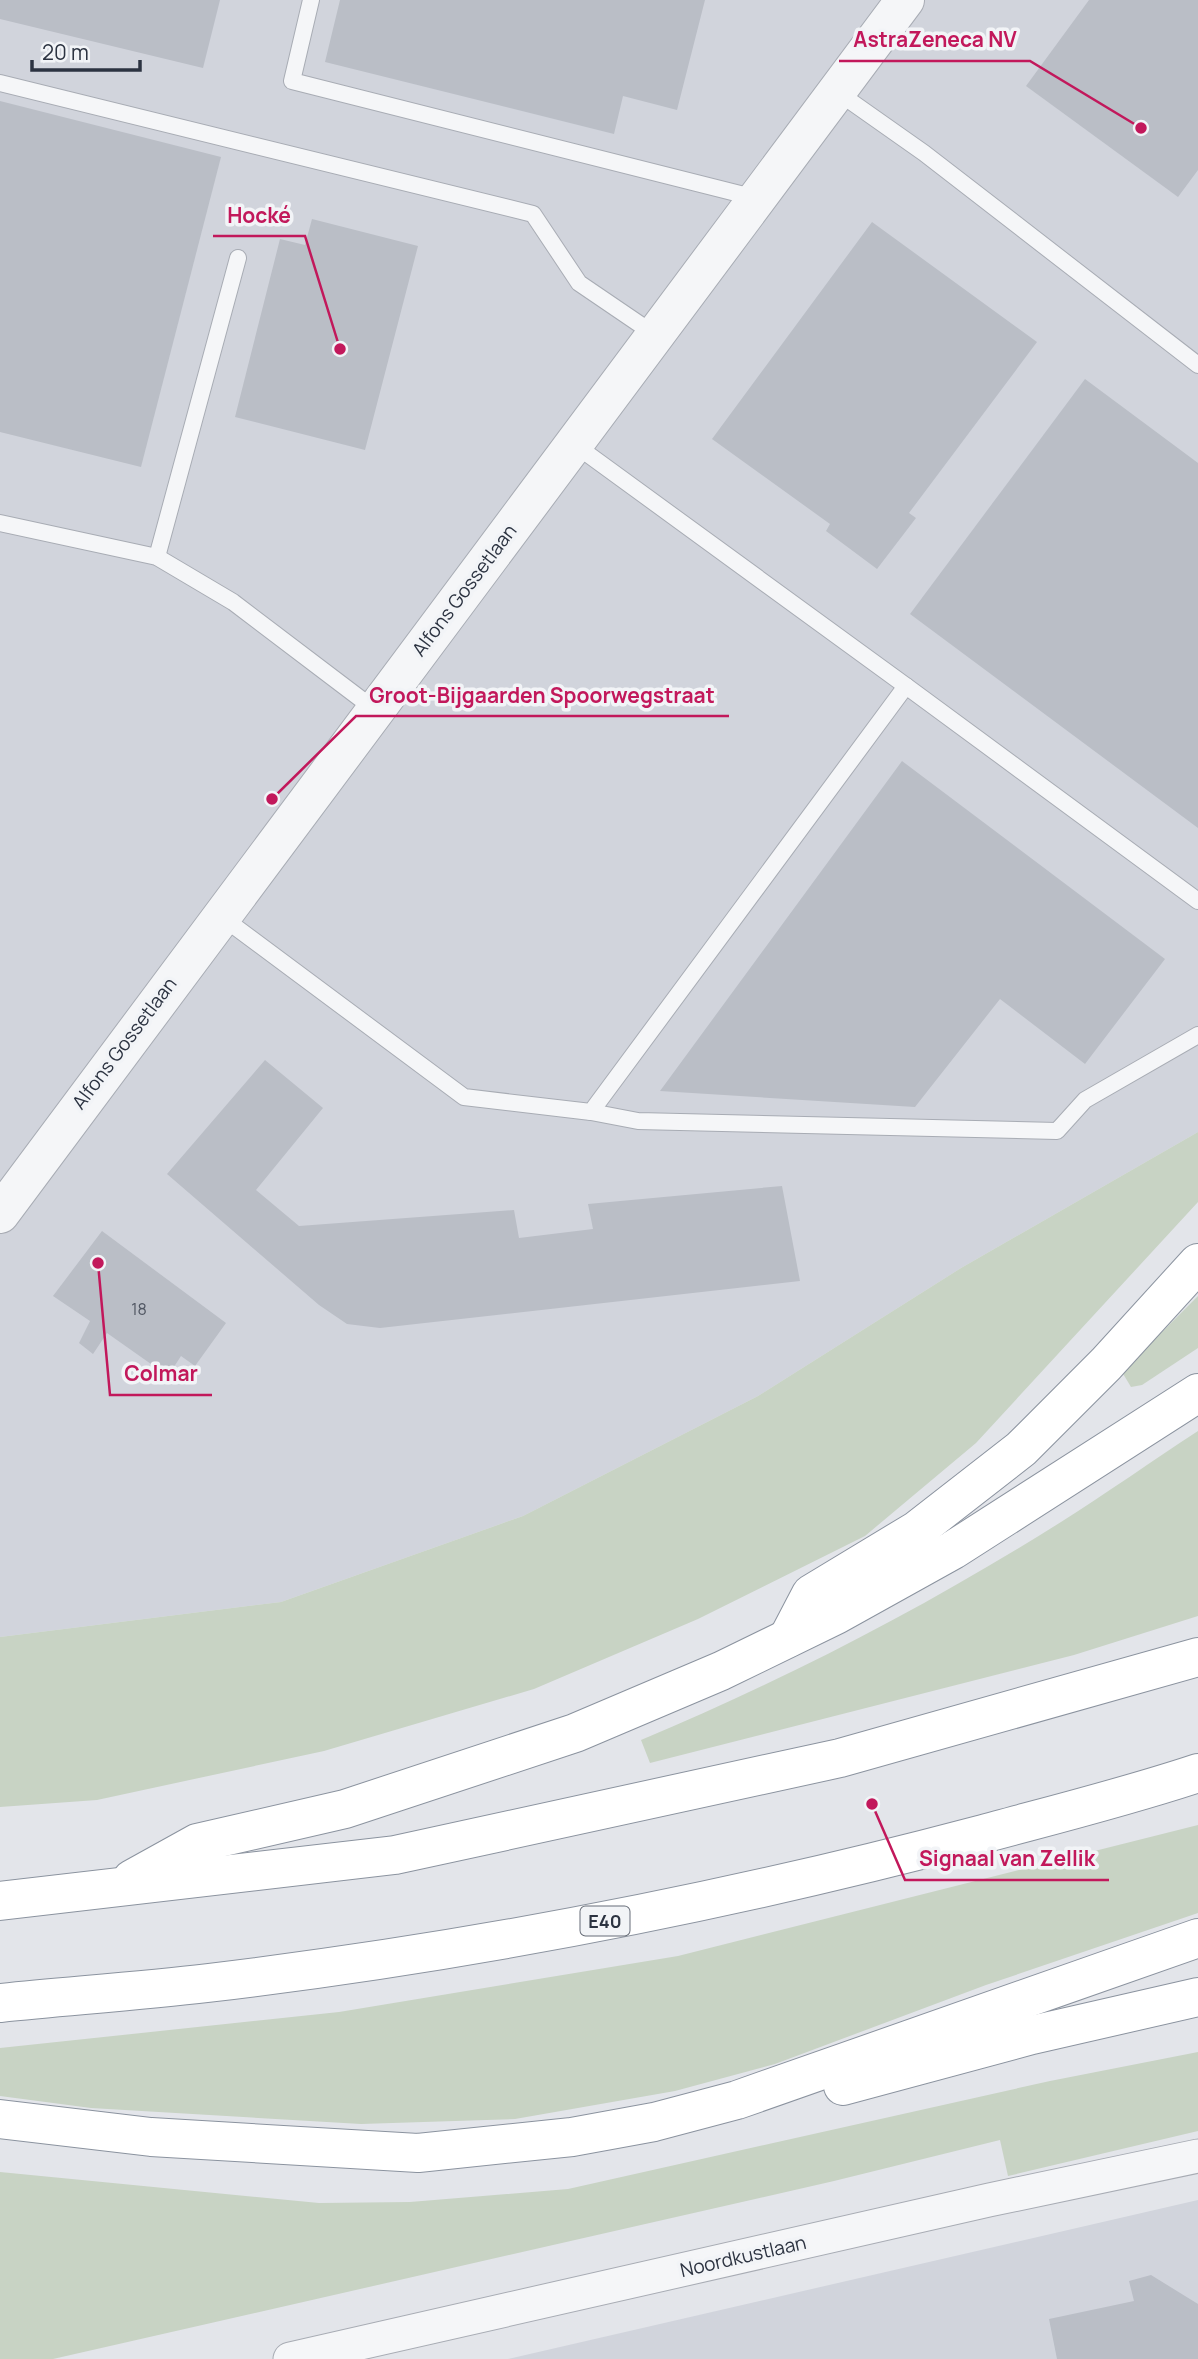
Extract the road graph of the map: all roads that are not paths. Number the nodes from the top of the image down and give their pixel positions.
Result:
1 (311, 0) edge
2 (905, 0) edge
3 (0, 83) edge
4 (836, 91) junction
5 (756, 198) junction
6 (238, 258) dead end
7 (654, 334) junction
8 (1198, 365) edge
9 (573, 444) junction
10 (0, 523) edge
11 (157, 557) junction
12 (906, 686) junction
13 (374, 709) junction
14 (1198, 901) edge
15 (220, 915) junction
16 (1198, 1035) edge
17 (591, 1112) junction
18 (0, 1214) edge
19 (1198, 1263) edge
20 (1198, 1394) edge
21 (788, 1638) junction
22 (1198, 1657) edge
23 (1198, 1773) edge
24 (114, 1889) junction
25 (0, 1901) edge
26 (1198, 1938) edge
27 (1198, 1997) edge
28 (0, 2003) edge
29 (737, 2101) junction
30 (0, 2119) edge
31 (1198, 2156) edge
32 (289, 2359) edge

1 - 5 lane
2 - 4 street, Alfons Gossetlaan
3 - 7 lane
4 - 5 street, Alfons Gossetlaan
4 - 8 lane
5 - 7 street, Alfons Gossetlaan
6 - 11 lane
7 - 9 street, Alfons Gossetlaan
9 - 12 lane
9 - 13 street, Alfons Gossetlaan
10 - 11 lane
11 - 13 lane
12 - 14 lane
12 - 17 lane
13 - 15 street, Alfons Gossetlaan
15 - 17 lane
15 - 18 street, Alfons Gossetlaan
16 - 17 lane
19 - 21 highway
20 - 21 highway
21 - 24 highway
22 - 24 highway
23 - 28 highway, E40
24 - 25 highway
26 - 29 highway
27 - 29 highway
29 - 30 highway
31 - 32 street, Noordkustlaan

